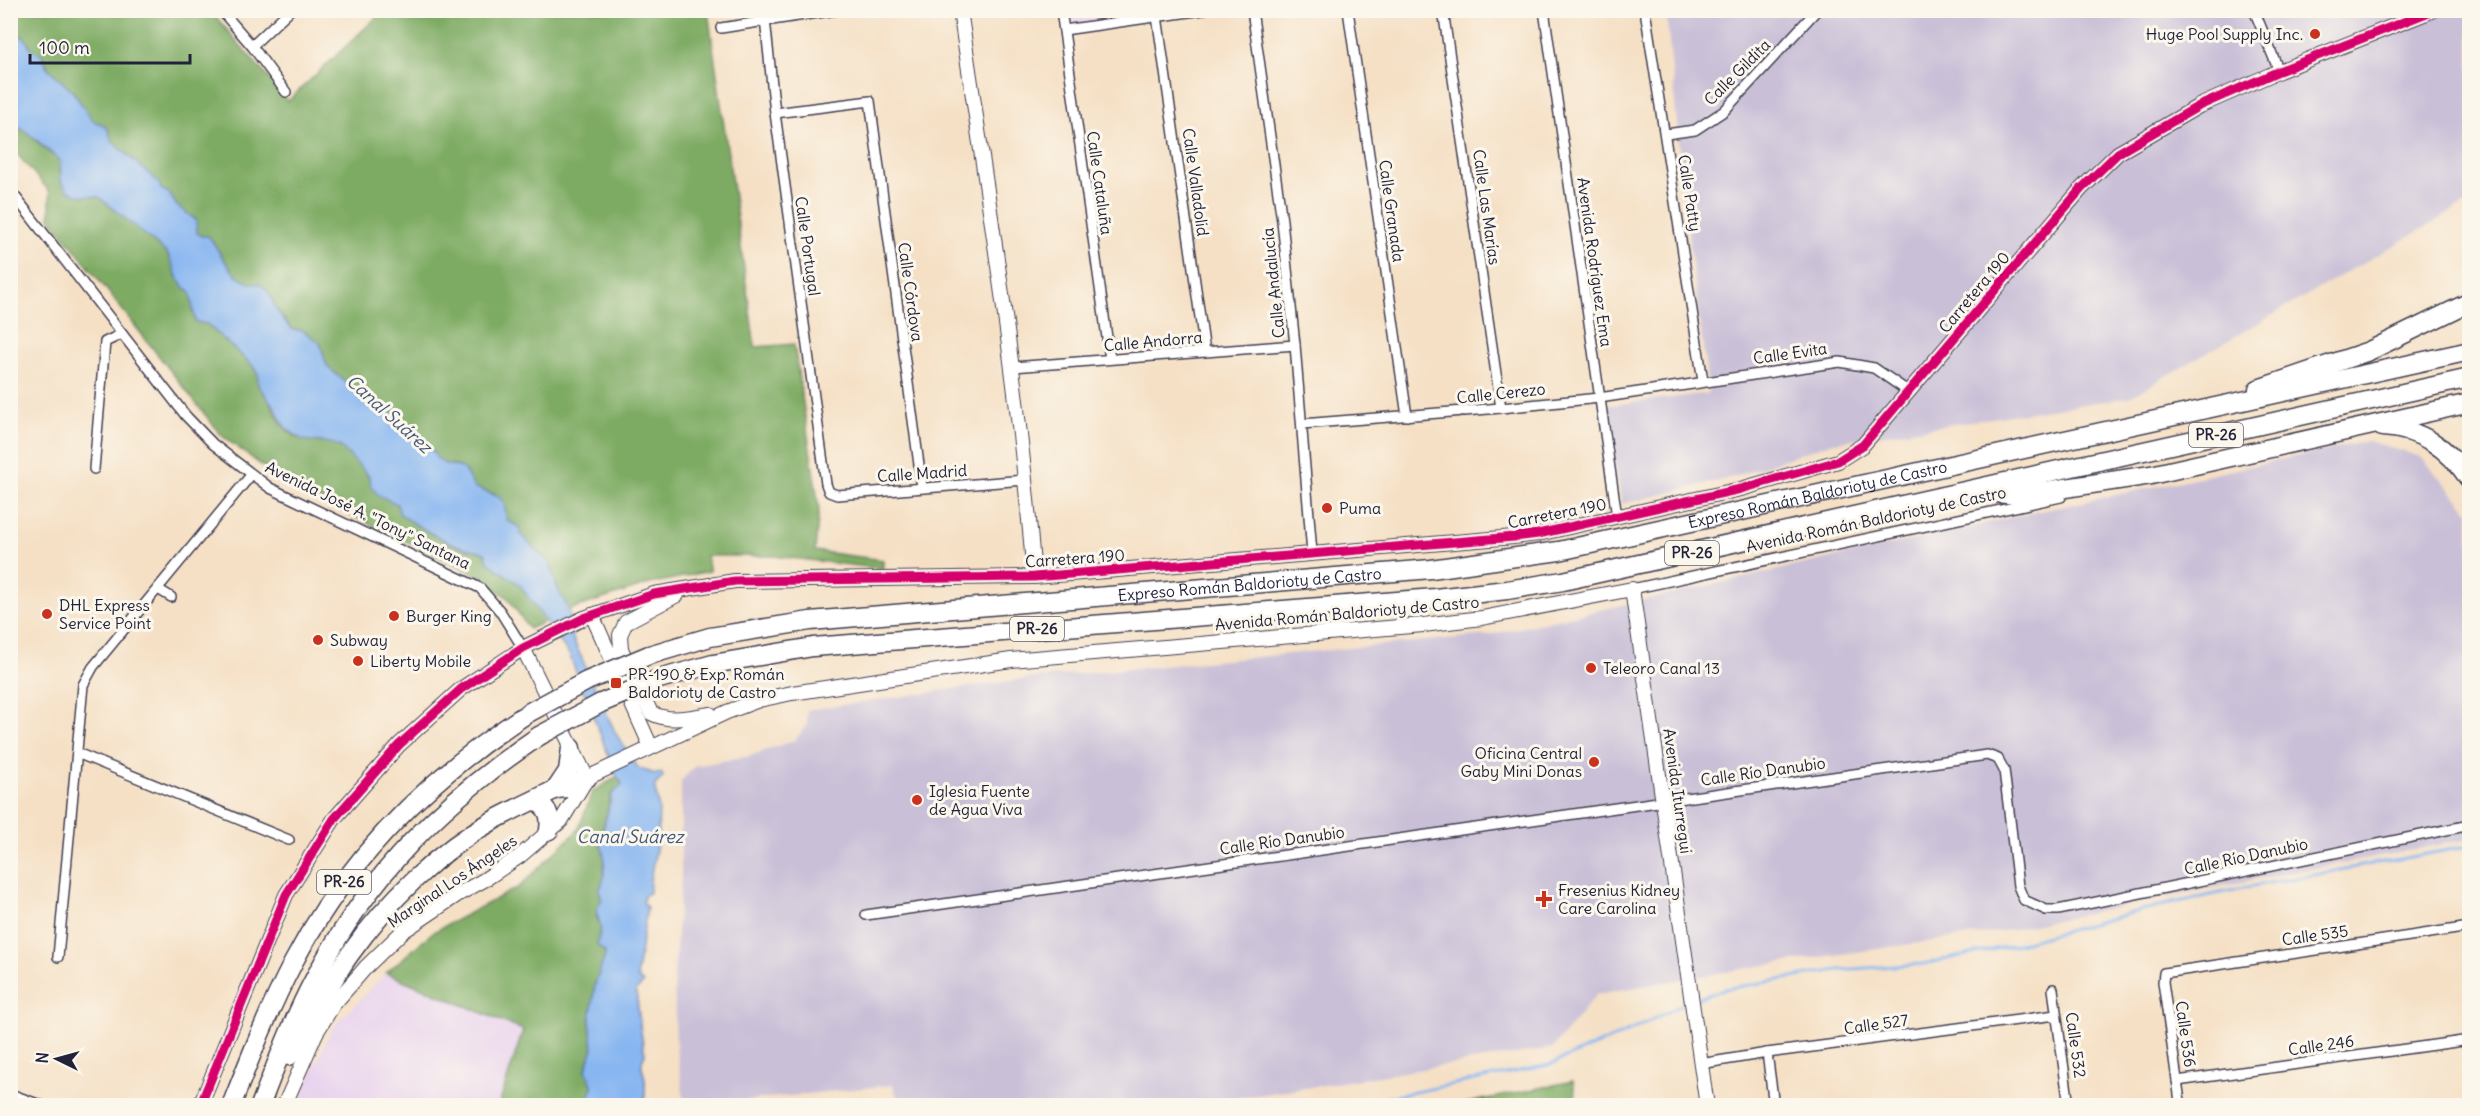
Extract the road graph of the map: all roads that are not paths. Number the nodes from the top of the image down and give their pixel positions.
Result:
1 (221, 10) edge
2 (290, 10) edge
3 (764, 10) edge
4 (837, 10) edge
5 (960, 10) edge
6 (1061, 10) edge
7 (1203, 10) edge
8 (1252, 10) edge
9 (1348, 10) edge
10 (1443, 10) edge
11 (1544, 10) edge
12 (1645, 10) edge
13 (1817, 10) edge
14 (2254, 10) edge
15 (2434, 10) edge
16 (1157, 16) junction
17 (765, 21) junction
18 (721, 28) dead end
19 (1064, 30) junction
20 (252, 46) junction
21 (2278, 71) junction
22 (286, 92) dead end
23 (775, 113) junction
24 (1666, 134) junction
25 (10, 190) edge
26 (2469, 302) edge
27 (122, 334) junction
28 (1295, 345) junction
29 (1205, 351) junction
30 (2469, 351) edge
31 (1110, 359) junction
32 (1013, 367) junction
33 (2469, 378) edge
34 (1703, 381) junction
35 (1909, 392) junction
36 (1599, 398) junction
37 (2469, 403) edge
38 (1501, 408) junction
39 (2206, 410) junction
40 (1407, 416) junction
41 (1302, 424) junction
42 (2365, 427) junction
43 (94, 469) dead end
44 (250, 475) junction
45 (2151, 475) junction
46 (1026, 480) junction
47 (2469, 480) edge
48 (826, 484) joint
49 (922, 487) junction
50 (1963, 490) junction
51 (1617, 517) junction
52 (1312, 553) junction
53 (1034, 577) junction
54 (694, 586) junction
55 (158, 588) junction
56 (1632, 589) junction
57 (171, 597) dead end
58 (588, 616) junction
59 (523, 648) junction
60 (727, 712) junction
61 (656, 745) junction
62 (571, 748) junction
63 (77, 753) junction
64 (595, 774) junction
65 (556, 789) junction
66 (535, 800) junction
67 (1663, 800) junction
68 (2469, 825) edge
69 (549, 831) junction
70 (289, 840) dead end
71 (866, 915) dead end
72 (2469, 927) edge
73 (58, 957) dead end
74 (2164, 973) joint
75 (2053, 989) dead end
76 (2056, 1015) junction
77 (2469, 1040) edge
78 (1767, 1053) junction
79 (215, 1064) junction
80 (1700, 1064) junction
81 (2177, 1081) junction
82 (10, 1094) edge
83 (2180, 1101) dead end
84 (261, 1102) edge
85 (43, 1106) edge
86 (194, 1106) edge
87 (200, 1106) edge
88 (231, 1106) edge
89 (284, 1106) edge
90 (1707, 1106) edge
91 (1774, 1106) edge
92 (2069, 1106) edge

1 - 20 street
2 - 20 street
3 - 17 street, Calle Portugal
4 - 17 street
5 - 32 street
6 - 19 street, Calle Cataluña
7 - 16 street
8 - 28 street, Calle Andalucía
9 - 40 street, Calle Granada
10 - 38 street, Calle Las Marías
11 - 36 street, Avenida Rodríguez Ema
12 - 24 street, Calle Patty
13 - 24 street, Calle Gildita
14 - 21 street
15 - 21 street, Carretera 190
16 - 19 street
16 - 29 street, Calle Valladolid
17 - 18 street
17 - 23 street, Calle Portugal
19 - 31 street, Calle Cataluña
20 - 22 street
21 - 35 street, Carretera 190
23 - 48 street, Calle Portugal
23 - 49 street, Calle Córdova
24 - 34 street, Calle Patty
25 - 27 street, Avenida José A. "Tony" Santana
26 - 39 highway
27 - 43 street
27 - 44 street, Avenida José A. "Tony" Santana
28 - 29 street, Calle Andorra
28 - 41 street, Calle Andalucía
29 - 31 street, Calle Andorra
30 - 39 highway, Expreso Román Baldorioty de Castro / PR-26
31 - 32 street, Calle Andorra
32 - 46 street
33 - 50 highway, Expreso Román Baldorioty de Castro / PR-26
34 - 35 street, Calle Evita
34 - 36 street, Calle Cerezo
35 - 51 street, Carretera 190
36 - 38 street, Calle Cerezo
36 - 51 street, Avenida Rodríguez Ema
37 - 42 highway
38 - 40 street, Calle Cerezo
39 - 88 highway, Expreso Román Baldorioty de Castro / PR-26, bridge
40 - 41 street, Calle Cerezo
41 - 52 street, Calle Andalucía
42 - 45 highway
42 - 47 highway
44 - 55 street
44 - 59 street, Avenida José A. "Tony" Santana
45 - 50 highway
45 - 56 street, Avenida Román Baldorioty de Castro
46 - 49 street, Calle Madrid
46 - 53 street
48 - 49 street, Calle Madrid
50 - 84 highway, Expreso Román Baldorioty de Castro / PR-26, bridge
51 - 52 street, Carretera 190
52 - 53 street, Carretera 190
53 - 54 street, Carretera 190
54 - 58 street, Carretera 190
54 - 60 street
55 - 57 street
55 - 63 street
56 - 60 street, Avenida Román Baldorioty de Castro
56 - 67 street, Avenida Iturregui
58 - 59 street, Carretera 190
58 - 61 street
59 - 62 street, Avenida José A. "Tony" Santana
59 - 79 street, Carretera 190
60 - 61 street, Avenida Román Baldorioty de Castro
61 - 64 street, Avenida Román Baldorioty de Castro
62 - 64 street, Avenida José A. "Tony" Santana
62 - 65 highway
63 - 70 street
63 - 73 street
64 - 65 highway
64 - 69 street, Marginal Los Ángeles
65 - 66 highway
66 - 69 highway
66 - 84 highway
67 - 68 street, Calle Río Danubio
67 - 71 street, Calle Río Danubio
67 - 80 street, Avenida Iturregui
69 - 89 street, Marginal Los Ángeles
72 - 74 street, Calle 535
74 - 81 street, Calle 536
75 - 76 street, Calle 532
76 - 78 street, Calle 527
76 - 92 street, Calle 532
77 - 81 street, Calle 246
78 - 80 street, Calle 527
78 - 91 street
79 - 86 street
79 - 87 street, Carretera 190
80 - 90 street, Avenida Iturregui
81 - 83 street, Calle 536
82 - 85 street

